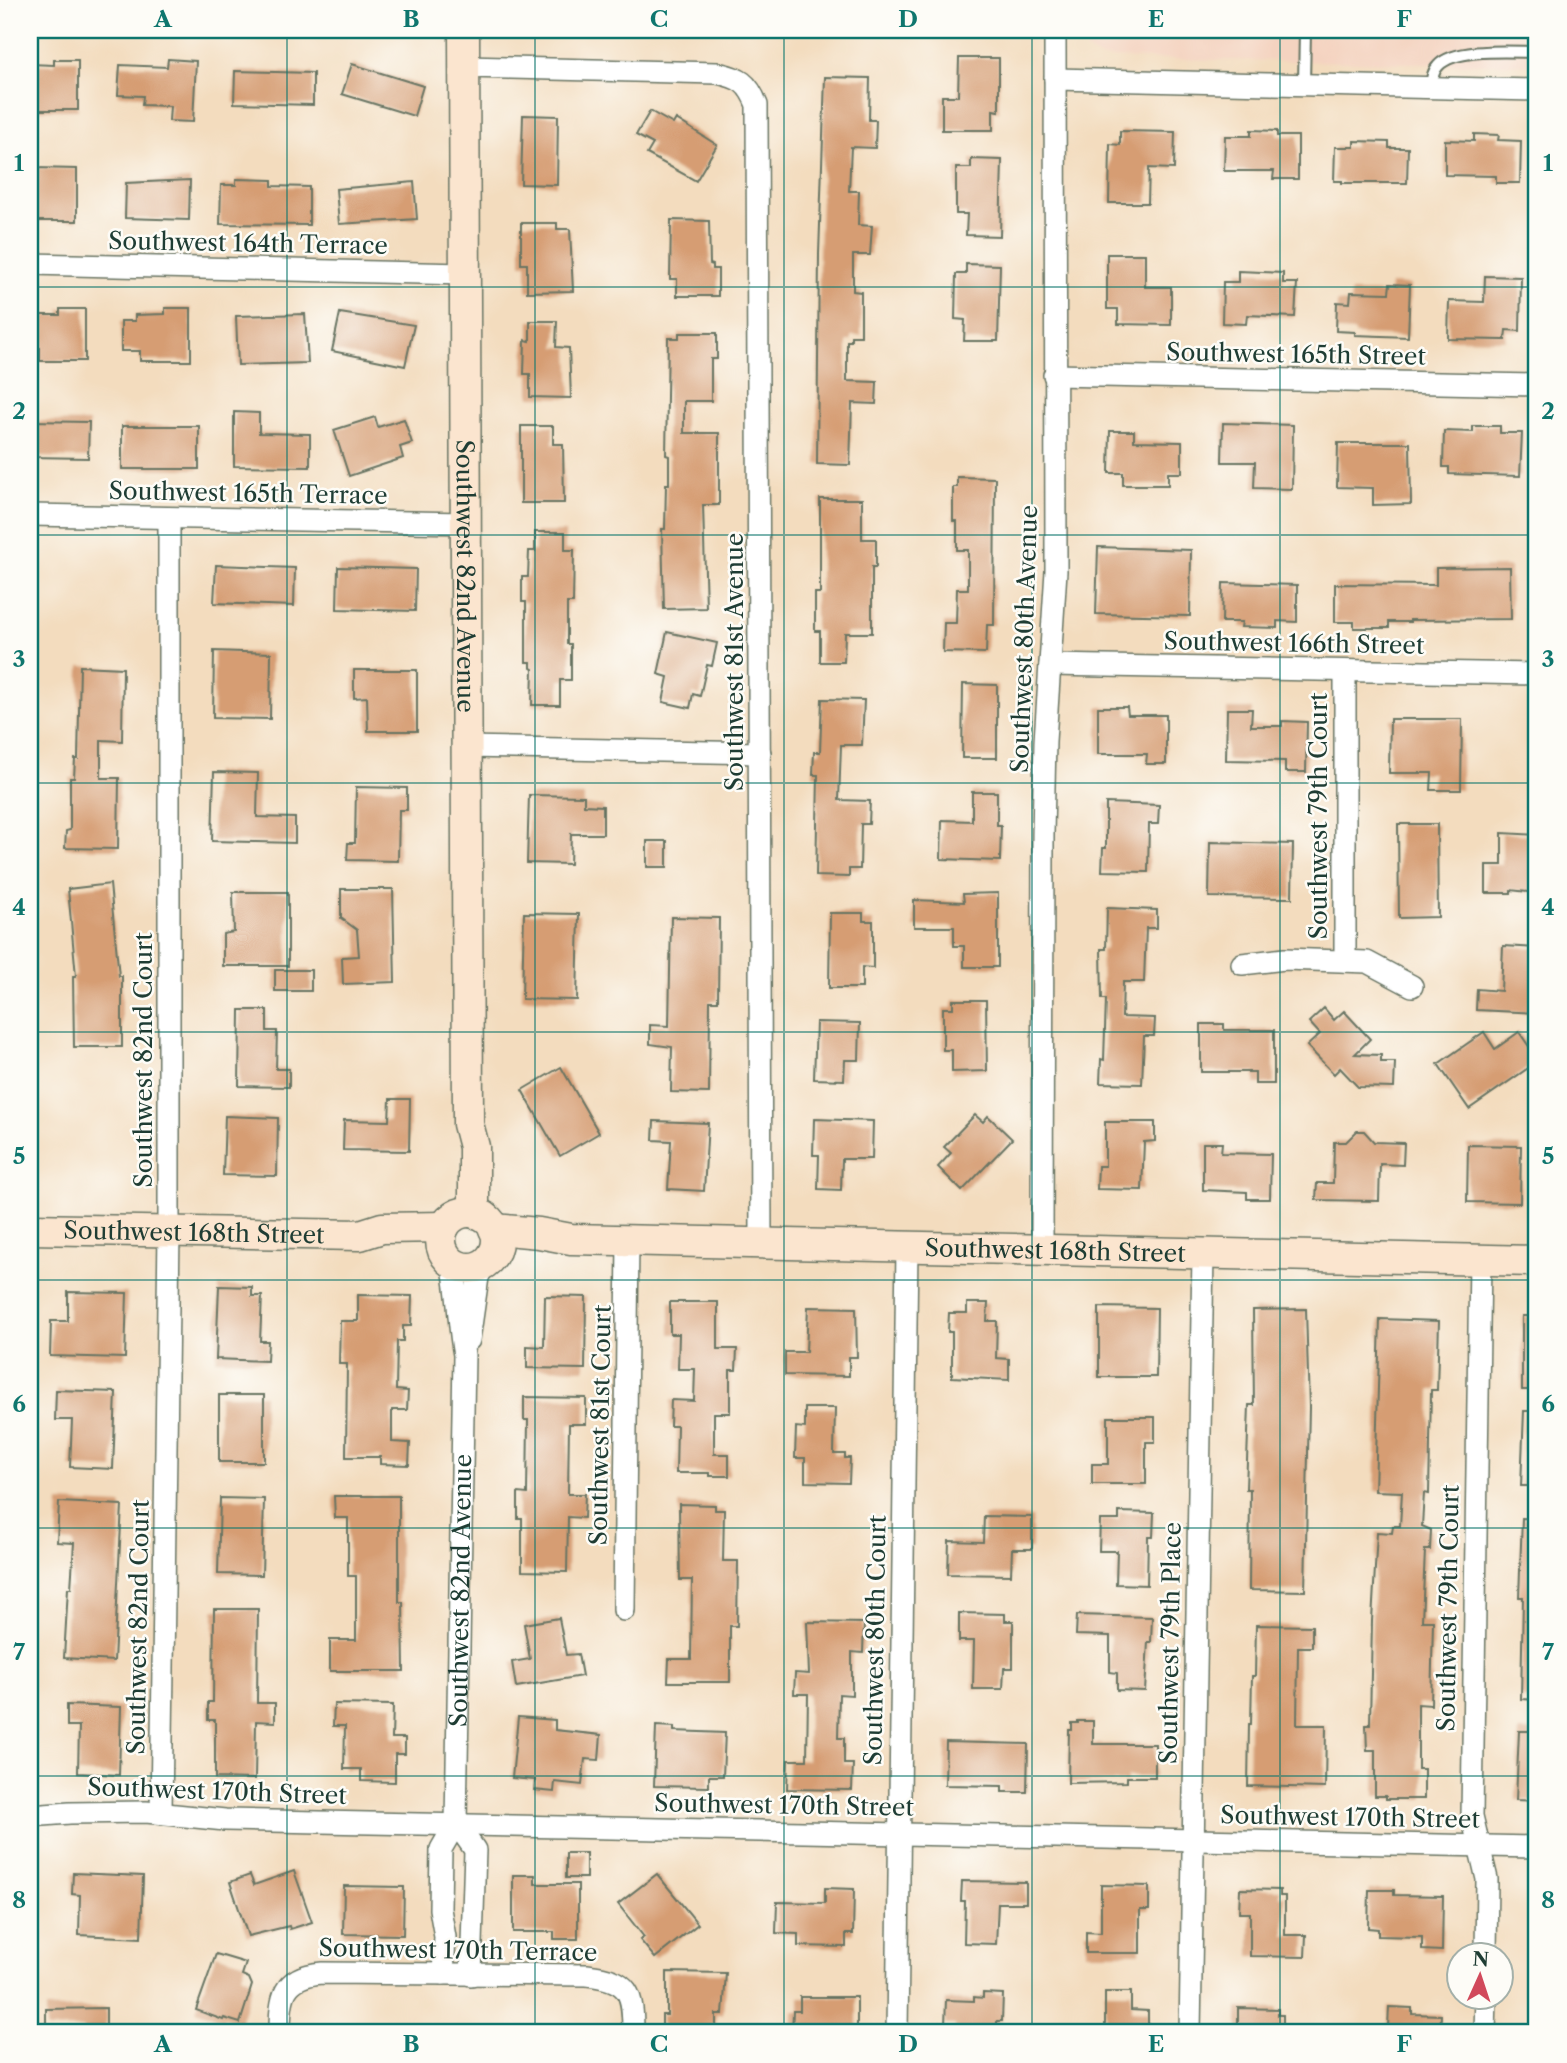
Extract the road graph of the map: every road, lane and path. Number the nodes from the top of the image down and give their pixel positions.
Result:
1 (464, 30) edge
2 (1055, 30) edge
3 (1305, 30) edge
4 (1537, 52) edge
5 (465, 67) junction
6 (1055, 79) junction
7 (1304, 85) junction
8 (1431, 88) junction
9 (1537, 90) edge
10 (30, 264) edge
11 (465, 274) junction
12 (1054, 375) junction
13 (1537, 385) edge
14 (30, 515) edge
15 (169, 518) junction
16 (466, 523) junction
17 (1051, 665) junction
18 (1345, 671) junction
19 (1537, 674) edge
20 (466, 747) junction
21 (760, 753) junction
22 (1345, 961) junction
23 (1241, 964) dead end
24 (1412, 986) dead end
25 (30, 1229) edge
26 (169, 1232) junction
27 (468, 1238) junction
28 (628, 1240) junction
29 (761, 1243) junction
30 (906, 1247) junction
31 (1042, 1250) junction
32 (1203, 1253) junction
33 (1480, 1259) junction
34 (1537, 1261) edge
35 (464, 1355) junction
36 (624, 1610) dead end
37 (161, 1812) junction
38 (30, 1816) edge
39 (456, 1823) junction
40 (899, 1834) junction
41 (1192, 1840) junction
42 (1479, 1846) junction
43 (1537, 1846) edge
44 (1486, 1940) edge
45 (443, 1975) junction
46 (471, 1975) junction
47 (1486, 2010) edge
48 (279, 2033) edge
49 (633, 2033) edge
50 (897, 2033) edge
51 (1190, 2033) edge
52 (1485, 2033) edge

1 - 5 street, Southwest 82nd Avenue
2 - 6 street, Southwest 80th Avenue
3 - 7 lane
4 - 8 lane
5 - 11 street, Southwest 82nd Avenue
5 - 21 street, Southwest 81st Avenue
6 - 7 street
6 - 12 street, Southwest 80th Avenue
7 - 8 street
8 - 9 street
10 - 11 street, Southwest 164th Terrace
11 - 16 street, Southwest 82nd Avenue
12 - 13 street, Southwest 165th Street
12 - 17 street, Southwest 80th Avenue
14 - 15 street, Southwest 165th Terrace
15 - 16 street, Southwest 165th Terrace
15 - 26 street, Southwest 82nd Court
16 - 20 street, Southwest 82nd Avenue
17 - 18 street, Southwest 166th Street
17 - 31 street, Southwest 80th Avenue
18 - 19 street, Southwest 166th Street
18 - 22 street, Southwest 79th Court
20 - 21 street
20 - 27 street, Southwest 82nd Avenue
21 - 29 street, Southwest 81st Avenue
22 - 23 street
22 - 24 street
25 - 26 street, Southwest 168th Street
26 - 27 street, Southwest 168th Street
26 - 37 street, Southwest 82nd Court
27 - 28 street, Southwest 168th Street
27 - 35 street, Southwest 82nd Avenue
27 - 35 street, Southwest 82nd Avenue
28 - 29 street, Southwest 168th Street
28 - 36 street, Southwest 81st Court
29 - 30 street, Southwest 168th Street
30 - 31 street, Southwest 168th Street
30 - 40 street, Southwest 80th Court
31 - 32 street, Southwest 168th Street
32 - 33 street, Southwest 168th Street
32 - 41 street, Southwest 79th Place
33 - 34 street, Southwest 168th Street
33 - 42 street, Southwest 79th Court
35 - 39 street, Southwest 82nd Avenue
37 - 38 street, Southwest 170th Street
37 - 39 street, Southwest 170th Street
39 - 40 street, Southwest 170th Street
39 - 45 street, Southwest 82nd Avenue
39 - 46 street
40 - 41 street, Southwest 170th Street
40 - 50 street, Southwest 80th Court
41 - 42 street, Southwest 170th Street
41 - 51 street, Southwest 79th Place
42 - 43 street, Southwest 170th Street
42 - 44 street, Southwest 79th Court
45 - 46 street, Southwest 170th Terrace
45 - 48 street, Southwest 170th Terrace
46 - 49 street, Southwest 170th Terrace
47 - 52 street

